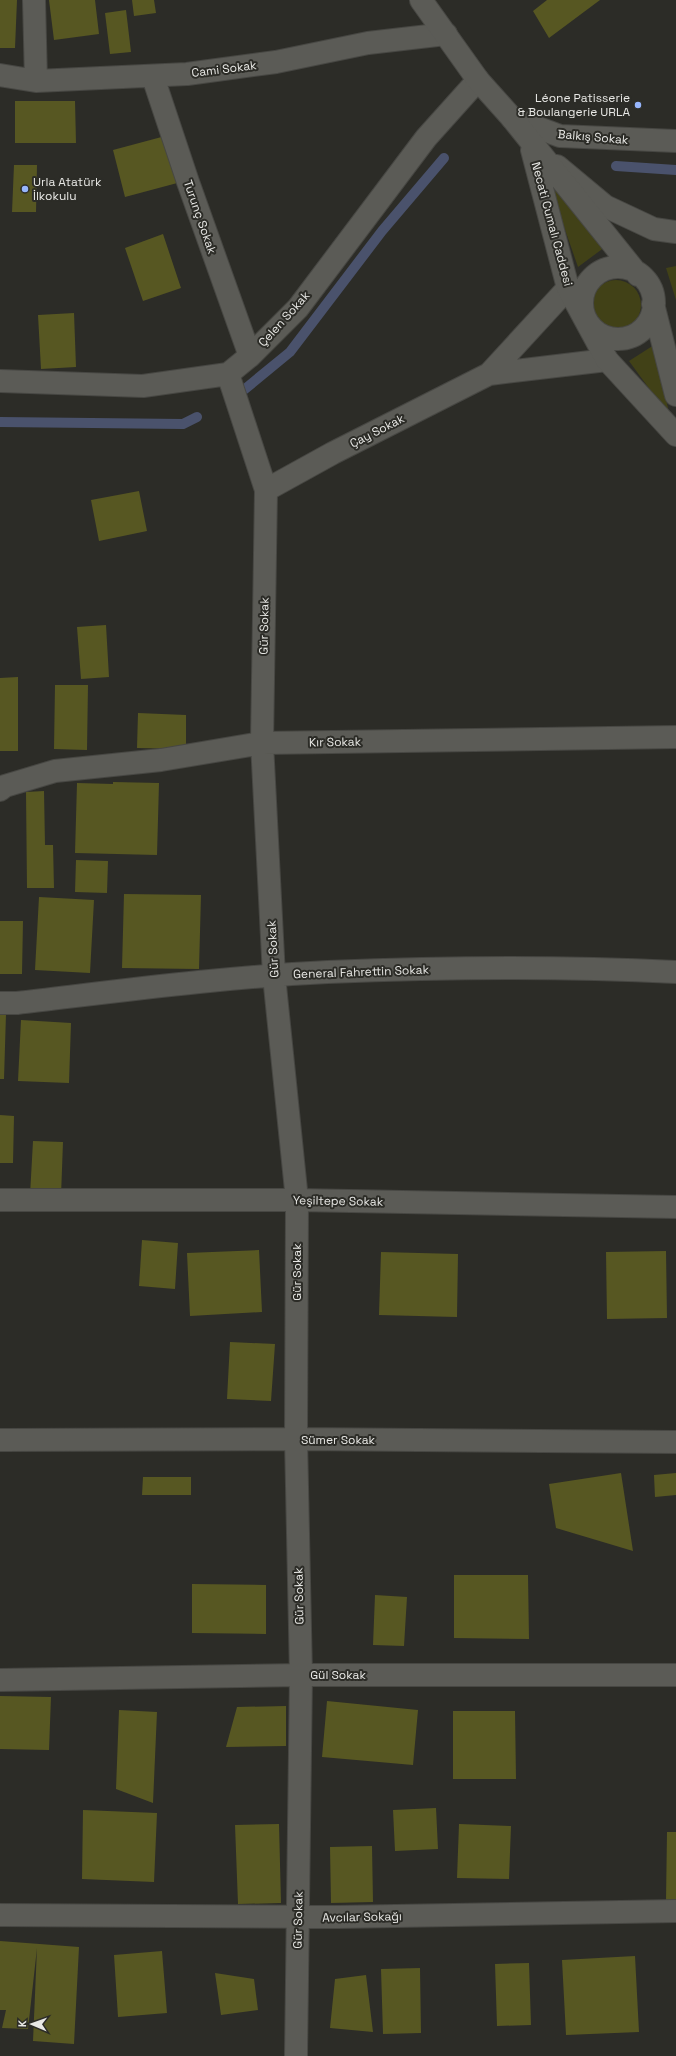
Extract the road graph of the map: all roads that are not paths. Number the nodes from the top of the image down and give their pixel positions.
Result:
1 (34, 0) edge
2 (421, 0) edge
3 (446, 34) junction
4 (0, 75) edge
5 (153, 77) junction
6 (478, 80) junction
7 (36, 81) junction
8 (512, 118) junction
9 (676, 141) edge
10 (531, 143) junction
11 (676, 232) edge
12 (638, 274) junction
13 (568, 288) junction
14 (653, 304) junction
15 (588, 324) junction
16 (250, 356) junction
17 (607, 360) junction
18 (228, 374) junction
19 (489, 374) junction
20 (0, 381) edge
21 (676, 395) edge
22 (676, 435) edge
23 (266, 490) junction
24 (676, 737) edge
25 (262, 744) junction
26 (0, 790) edge
27 (676, 972) edge
28 (274, 976) junction
29 (0, 1003) edge
30 (0, 1200) edge
31 (297, 1200) junction
32 (676, 1207) edge
33 (296, 1439) junction
34 (0, 1440) edge
35 (676, 1442) edge
36 (301, 1675) junction
37 (676, 1675) edge
38 (0, 1680) edge
39 (676, 1911) edge
40 (0, 1915) edge
41 (298, 1917) junction
42 (296, 2056) edge

1 - 7 street
2 - 3 street, Necati Cumalı Caddesi
3 - 5 street, Cami Sokak
3 - 6 street, Necati Cumalı Caddesi
4 - 7 street, Cami Sokak
5 - 7 street, Cami Sokak
5 - 16 street, Turunç Sokak
6 - 8 street, Necati Cumalı Caddesi
6 - 16 street, Çelen Sokak
8 - 9 street, Balkış Sokak
8 - 10 street, Necati Cumalı Caddesi
10 - 11 street
10 - 12 street, Necati Cumalı Caddesi
10 - 13 street, Necati Cumalı Caddesi
12 - 14 street, Necati Cumalı Caddesi
12 - 15 street, Necati Cumalı Caddesi
13 - 15 street, Necati Cumalı Caddesi
13 - 19 street, Çay Sokak
14 - 15 street, Necati Cumalı Caddesi
14 - 21 street, Necati Cumalı Caddesi
15 - 17 street, Necati Cumalı Caddesi
16 - 18 street, Çelen Sokak
17 - 19 street, Çay Sokak
17 - 22 street, Necati Cumalı Caddesi
18 - 20 street
18 - 23 street, Gür Sokak
19 - 23 street, Çay Sokak
23 - 25 street, Gür Sokak
24 - 25 street, Kır Sokak
25 - 26 street, Kır Sokak
25 - 28 street, Gür Sokak
27 - 28 street, General Fahrettin Sokak
28 - 29 street, General Fahrettin Sokak
28 - 31 street, Gür Sokak
30 - 31 street, Yeşiltepe Sokak
31 - 32 street, Yeşiltepe Sokak
31 - 33 street, Gür Sokak
33 - 34 street, Sümer Sokak
33 - 35 street, Sümer Sokak
33 - 36 street, Gür Sokak
36 - 37 street, Gül Sokak
36 - 38 street, Gül Sokak
36 - 41 street, Gür Sokak
39 - 41 street, Avcılar Sokağı
40 - 41 street, Avcılar Sokağı
41 - 42 street, Gür Sokak

